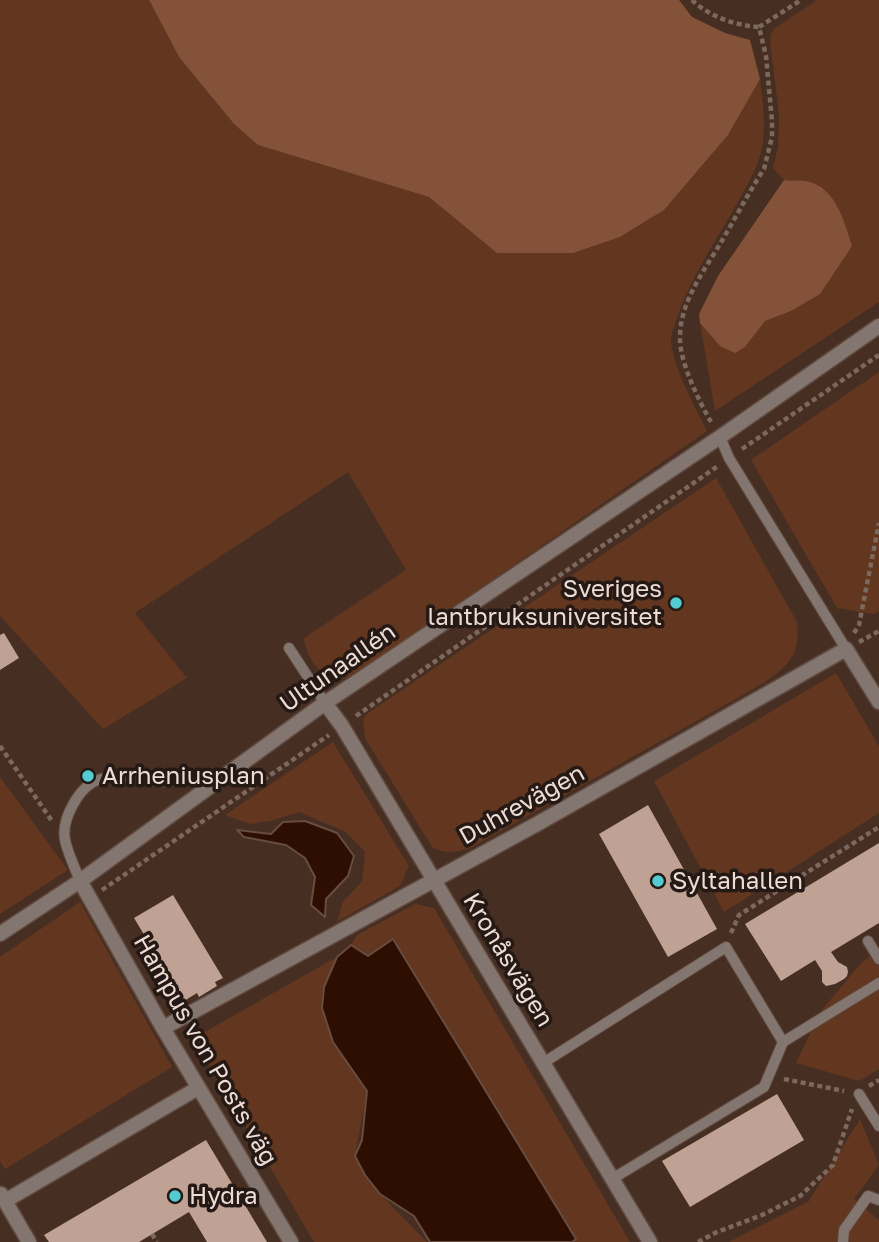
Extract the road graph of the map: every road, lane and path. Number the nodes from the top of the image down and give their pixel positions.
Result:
1 (692, 0) edge
2 (800, 0) edge
3 (759, 27) junction
4 (879, 326) edge
5 (879, 355) edge
6 (720, 437) junction
7 (729, 458) junction
8 (879, 523) edge
9 (289, 648) dead end
10 (846, 649) junction
11 (879, 702) edge
12 (325, 703) junction
13 (342, 726) junction
14 (0, 746) edge
15 (224, 777) junction
16 (879, 827) edge
17 (65, 839) junction
18 (434, 880) junction
19 (80, 881) junction
20 (90, 899) junction
21 (0, 934) edge
22 (868, 942) dead end
23 (726, 947) junction
24 (879, 959) edge
25 (879, 984) edge
26 (163, 1028) junction
27 (783, 1042) junction
28 (543, 1063) junction
29 (769, 1075) junction
30 (198, 1088) junction
31 (859, 1094) joint
32 (847, 1123) dead end
33 (879, 1126) edge
34 (612, 1179) junction
35 (2, 1197) edge
36 (879, 1200) edge
37 (152, 1234) dead end
38 (29, 1242) edge
39 (157, 1242) edge
40 (291, 1242) edge
41 (650, 1242) edge
42 (698, 1242) edge
43 (843, 1242) edge

1 - 3 path
2 - 3 path
3 - 6 path
4 - 6 street, Ultunaallén
5 - 7 path
6 - 7 lane
6 - 12 street, Ultunaallén
7 - 10 lane
7 - 13 path
8 - 10 path
9 - 12 lane
10 - 11 street
10 - 18 street, Duhrevägen
12 - 13 street, Kronåsvägen
12 - 15 street, Ultunaallén
13 - 18 street, Kronåsvägen
13 - 20 path
14 - 17 path
15 - 17 lane
15 - 19 street, Ultunaallén
16 - 23 path
17 - 19 lane
18 - 26 street, Duhrevägen
18 - 28 street, Kronåsvägen
19 - 20 street, Hampus von Posts väg
19 - 21 street, Ultunaallén
20 - 26 street, Hampus von Posts väg
22 - 24 lane
23 - 27 lane
23 - 28 lane
25 - 27 lane
26 - 30 street, Hampus von Posts väg
27 - 29 lane
28 - 34 street, Kronåsvägen
29 - 31 path
29 - 34 lane
30 - 35 street
30 - 40 street, Hampus von Posts väg
31 - 33 lane
32 - 42 path
34 - 41 street, Kronåsvägen
35 - 38 street
36 - 43 lane
37 - 39 path

